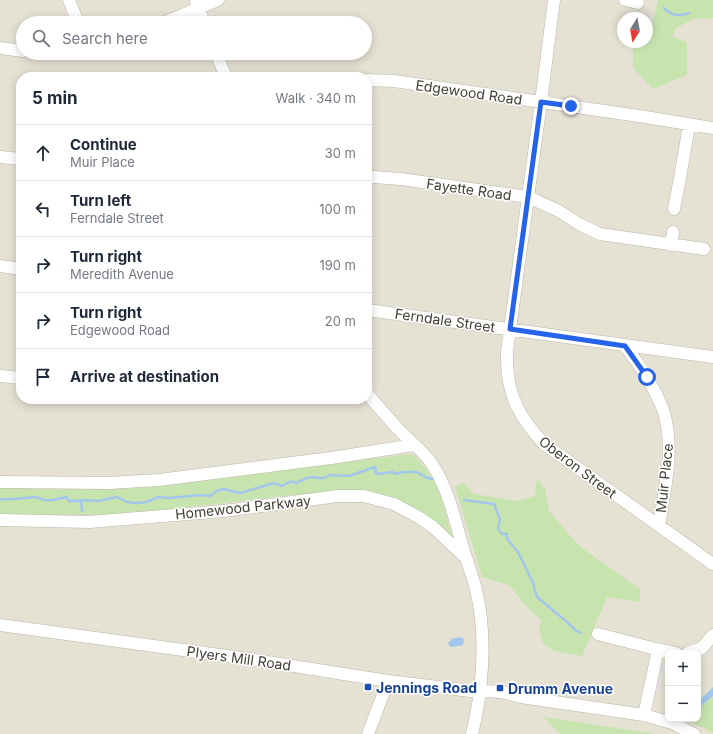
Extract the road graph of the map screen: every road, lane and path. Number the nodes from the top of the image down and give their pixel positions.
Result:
1 (69, 0) edge
2 (218, 0) edge
3 (553, 0) edge
4 (625, 0) edge
5 (638, 3) dead end
6 (197, 4) edge
7 (75, 16) edge
8 (176, 16) edge
9 (201, 16) edge
10 (0, 48) edge
11 (16, 50) edge
12 (219, 60) edge
13 (224, 72) edge
14 (372, 80) edge
15 (541, 102) junction
16 (689, 125) junction
17 (713, 128) edge
18 (0, 157) edge
19 (16, 159) edge
20 (372, 178) edge
21 (528, 197) junction
22 (674, 208) dead end
23 (673, 232) dead end
24 (671, 245) junction
25 (704, 249) dead end
26 (0, 266) edge
27 (16, 268) edge
28 (372, 311) edge
29 (510, 329) junction
30 (625, 346) junction
31 (713, 357) edge
32 (0, 376) edge
33 (16, 378) edge
34 (372, 400) edge
35 (414, 445) junction
36 (0, 482) edge
37 (0, 520) edge
38 (659, 526) junction
39 (467, 559) junction
40 (713, 564) edge
41 (0, 625) edge
42 (598, 634) dead end
43 (713, 635) edge
44 (658, 650) junction
45 (696, 650) edge
46 (665, 651) edge
47 (388, 681) junction
48 (479, 692) junction
49 (644, 715) junction
50 (368, 734) edge
51 (472, 734) edge
52 (694, 734) edge

1 - 7 street
2 - 6 street
3 - 15 street, Oberon Street
4 - 5 street
6 - 8 street
6 - 9 street
10 - 11 street
12 - 13 street
14 - 15 street, Edgewood Road
15 - 16 street, Edgewood Road
15 - 21 street, Oberon Street
16 - 17 street, Edgewood Road
16 - 22 street
18 - 19 street
20 - 21 street, Fayette Road
21 - 24 street, Fayette Road
21 - 29 street, Oberon Street
23 - 24 street
24 - 25 street, Fayette Road
26 - 27 street
28 - 29 street, Ferndale Street
29 - 30 street, Ferndale Street
29 - 38 street, Oberon Street
30 - 31 street, Ferndale Street
30 - 38 street, Muir Place
32 - 33 street
34 - 35 street
35 - 36 street
35 - 39 street
37 - 39 street, Homewood Parkway
38 - 40 street, Oberon Street
39 - 48 street
41 - 47 street, Plyers Mill Road
42 - 44 street
43 - 45 street
44 - 46 street
44 - 49 street
47 - 48 street, Plyers Mill Road
47 - 50 street
48 - 49 street, Plyers Mill Road
48 - 51 street
49 - 52 street, Plyers Mill Road

